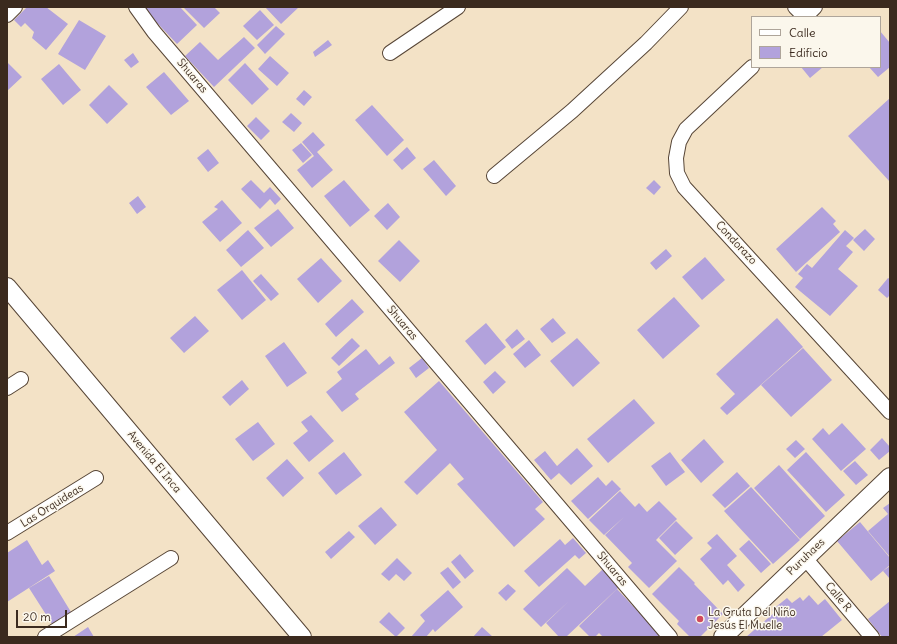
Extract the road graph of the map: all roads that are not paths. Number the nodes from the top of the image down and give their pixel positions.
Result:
1 (136, 7) edge
2 (458, 7) edge
3 (681, 7) edge
4 (795, 7) edge
5 (815, 7) edge
6 (804, 16) edge
7 (806, 16) edge
8 (390, 53) dead end
9 (751, 68) edge
10 (494, 176) dead end
11 (7, 286) edge
12 (21, 379) dead end
13 (7, 388) edge
14 (890, 412) edge
15 (890, 477) edge
16 (96, 478) dead end
17 (7, 533) edge
18 (171, 558) dead end
19 (805, 558) junction
20 (45, 637) edge
21 (302, 637) edge
22 (670, 637) edge
23 (722, 637) edge
24 (872, 637) edge

1 - 22 street, Shuaras
2 - 8 street
3 - 10 street
4 - 6 street
5 - 7 street
9 - 14 street, Condorazo
11 - 21 street, Avenida El Inca
12 - 13 street
15 - 19 street, Puruhaes
16 - 17 street, Las Orquideas
18 - 20 street
19 - 23 street, Puruhaes
19 - 24 street, Calle R

